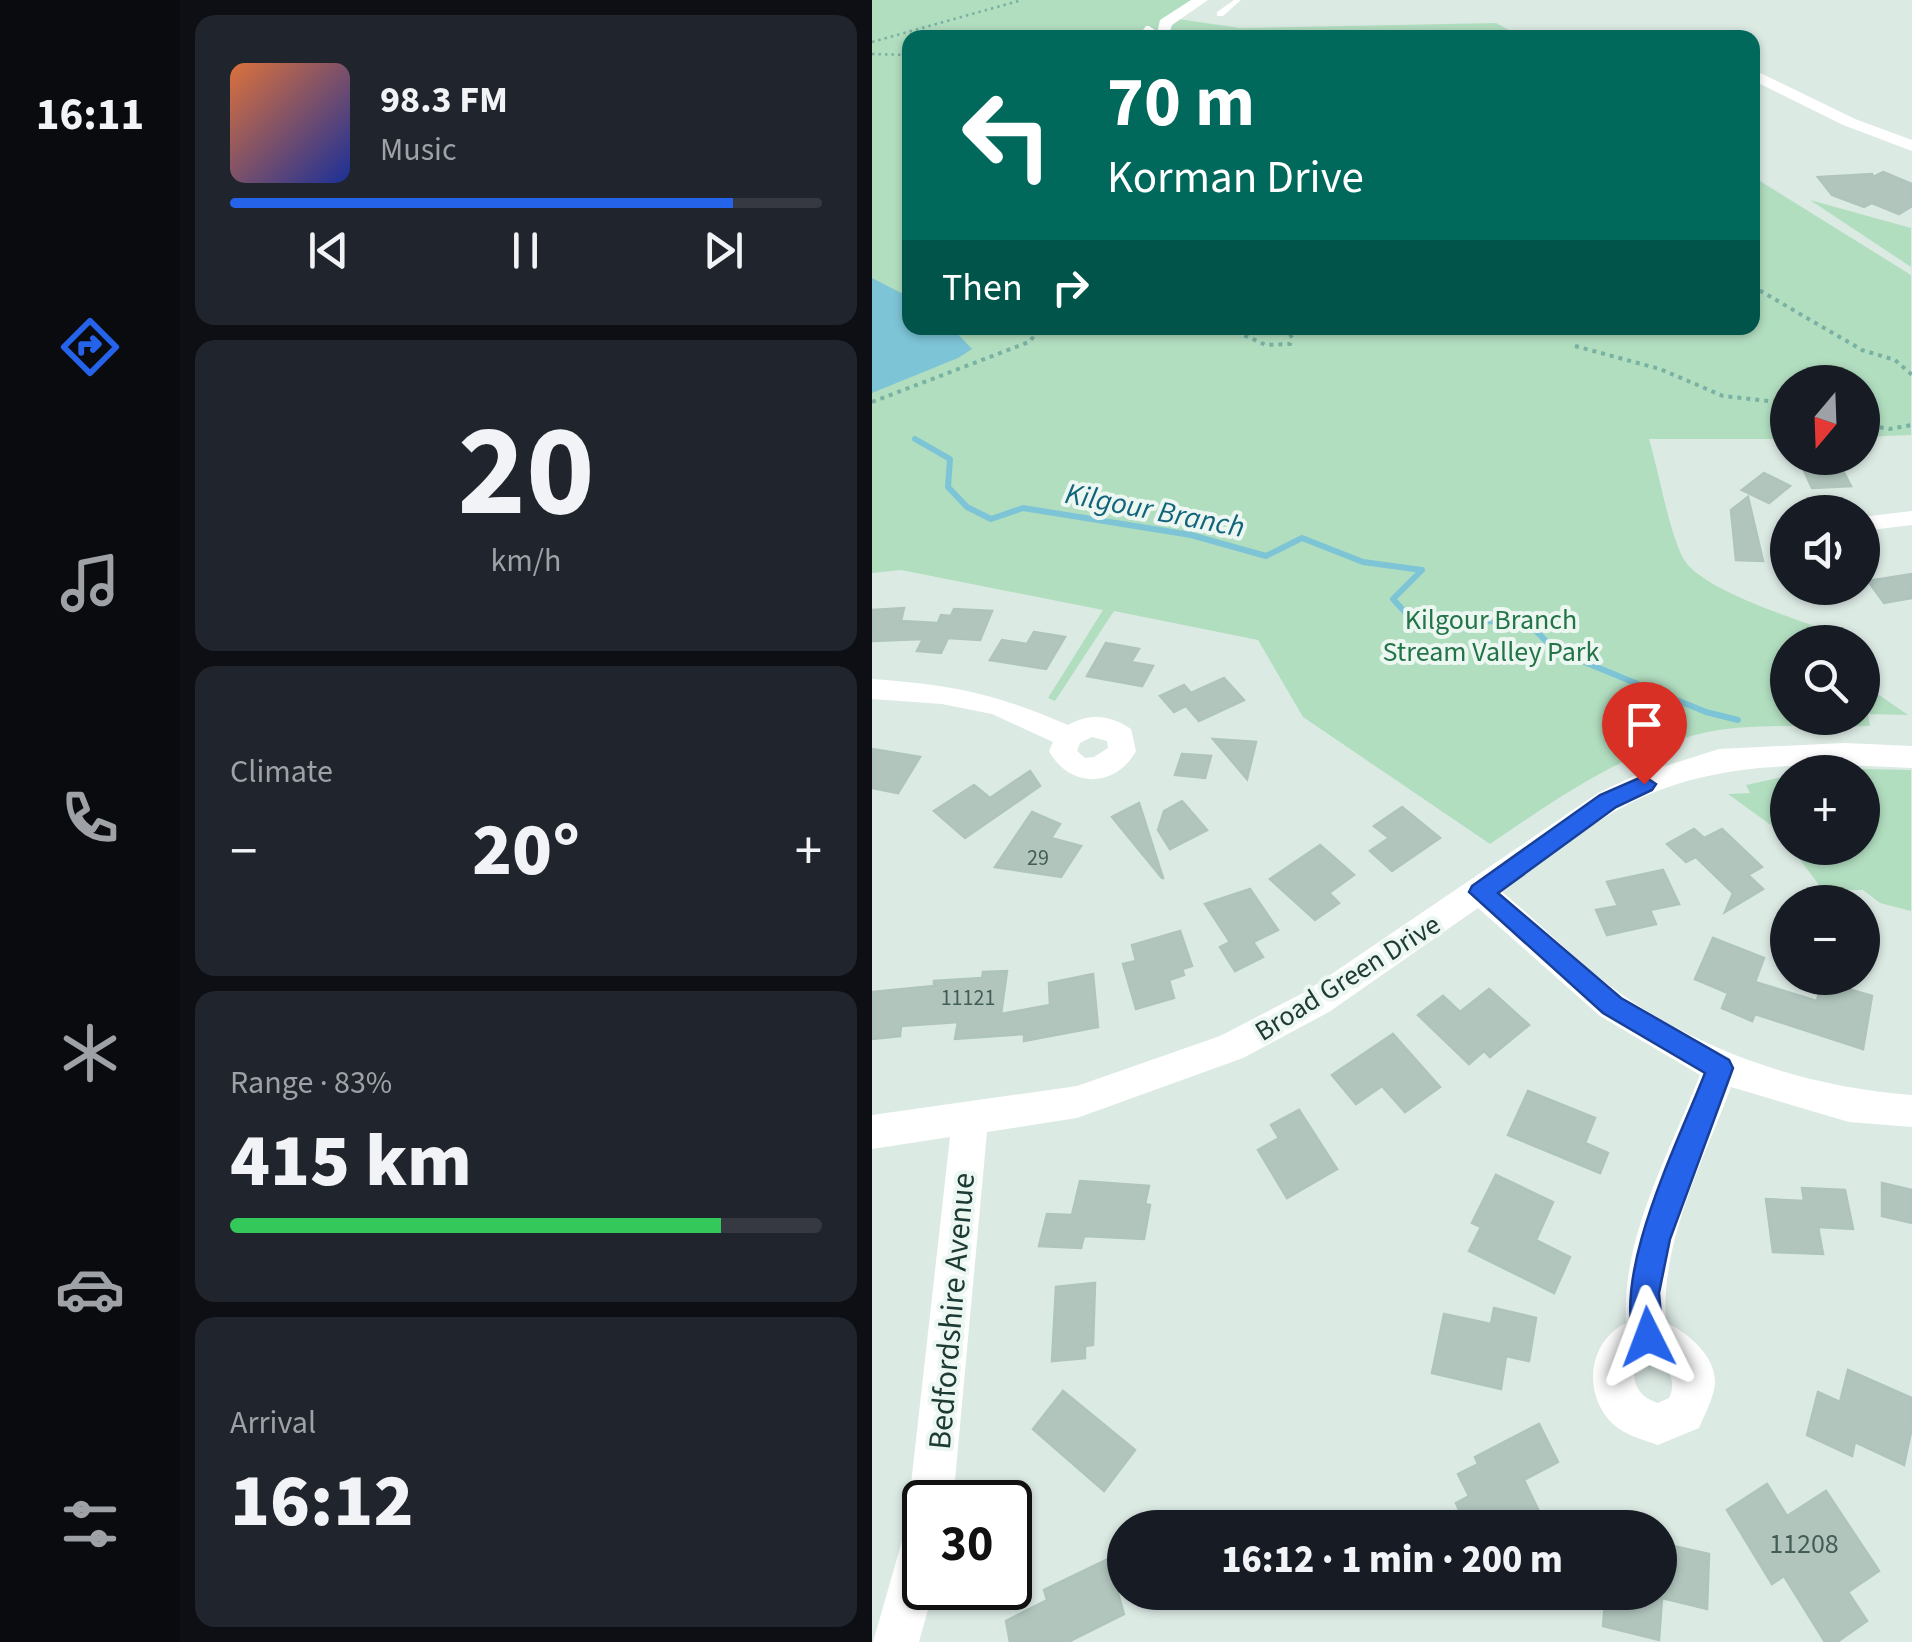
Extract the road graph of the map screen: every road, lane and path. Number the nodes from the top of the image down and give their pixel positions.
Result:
1 (1022, 0) edge
2 (1201, 0) edge
3 (1238, 0) edge
4 (1220, 14) dead end
5 (1146, 28) dead end
6 (915, 30) edge
7 (1150, 30) edge
8 (1164, 30) edge
9 (902, 34) edge
10 (872, 42) edge
11 (872, 54) edge
12 (902, 55) edge
13 (1760, 78) edge
14 (1912, 146) edge
15 (1760, 290) edge
16 (1035, 335) edge
17 (1241, 335) edge
18 (1290, 335) edge
19 (1575, 346) dead end
20 (1912, 375) edge
21 (1770, 401) edge
22 (872, 402) edge
23 (1912, 425) edge
24 (1880, 427) edge
25 (1912, 518) edge
26 (1880, 522) edge
27 (872, 689) edge
28 (1069, 737) dead end
29 (1912, 757) edge
30 (1481, 892) junction
31 (1720, 1068) junction
32 (1912, 1112) edge
33 (970, 1120) junction
34 (872, 1132) edge
35 (1648, 1337) dead end
36 (933, 1480) edge
37 (905, 1610) edge
38 (896, 1642) edge

1 - 6 path
2 - 8 street
3 - 4 lane
5 - 7 lane
9 - 10 path
11 - 12 path
13 - 14 street
15 - 20 path
16 - 22 path
17 - 18 path
19 - 21 path
23 - 24 path
25 - 26 street
27 - 28 street
29 - 30 street, Broad Green Drive
30 - 31 street
30 - 33 street, Broad Green Drive
31 - 32 street
31 - 35 street
33 - 34 street, Broad Green Drive
33 - 36 street, Bedfordshire Avenue
37 - 38 street

